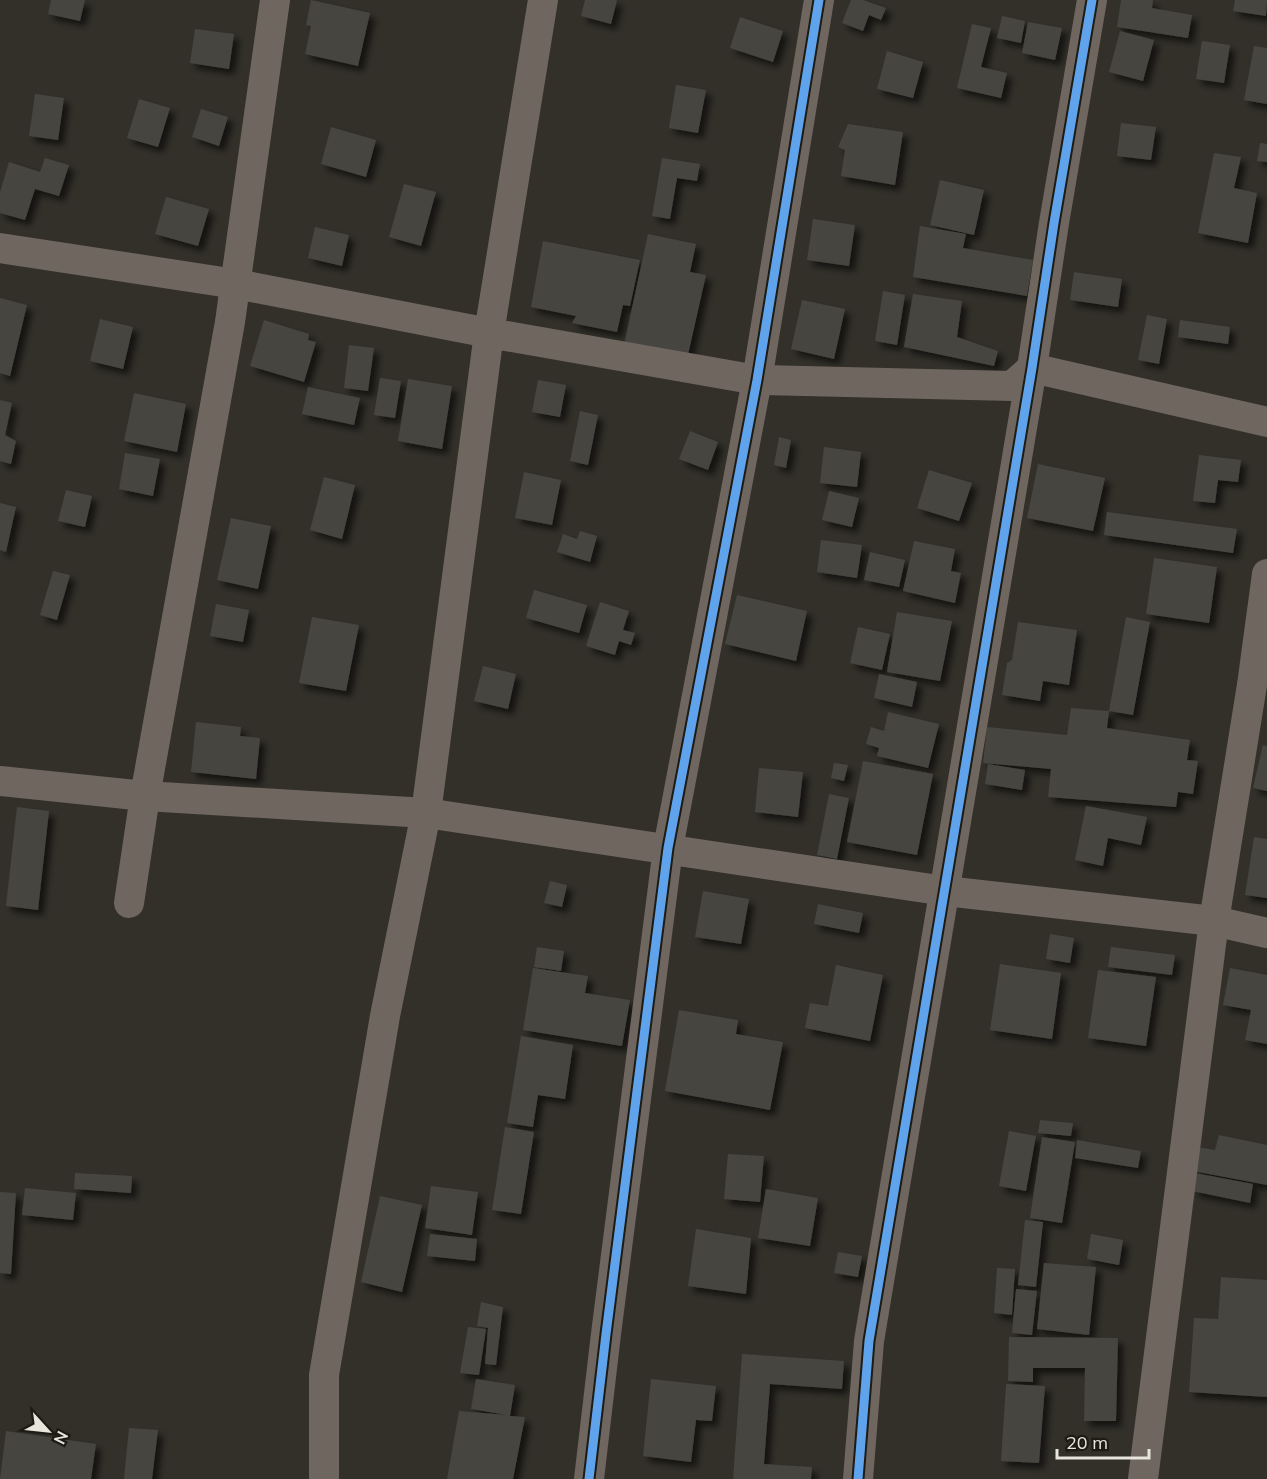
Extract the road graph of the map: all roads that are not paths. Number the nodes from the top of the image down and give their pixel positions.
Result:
1 (275, 0) edge
2 (543, 0) edge
3 (819, 0) edge
4 (1092, 0) edge
5 (0, 248) edge
6 (236, 284) junction
7 (489, 333) junction
8 (1032, 368) junction
9 (756, 380) junction
10 (1267, 422) edge
11 (1267, 574) edge
12 (0, 781) edge
13 (145, 796) junction
14 (426, 813) junction
15 (668, 848) junction
16 (945, 891) junction
17 (129, 903) dead end
18 (1214, 921) junction
19 (1267, 933) edge
20 (324, 1479) edge
21 (590, 1479) edge
22 (858, 1479) edge
23 (1143, 1479) edge

1 - 6 street
2 - 7 street
3 - 9 street
4 - 8 street
5 - 6 street
6 - 7 street
6 - 13 street
7 - 9 street
7 - 14 street
8 - 9 street
8 - 10 street
8 - 16 street
9 - 15 street
11 - 18 street
12 - 13 street
13 - 14 street
13 - 17 street
14 - 15 street
14 - 20 street
15 - 16 street
15 - 21 street
16 - 18 street
16 - 22 street
18 - 19 street
18 - 23 street

